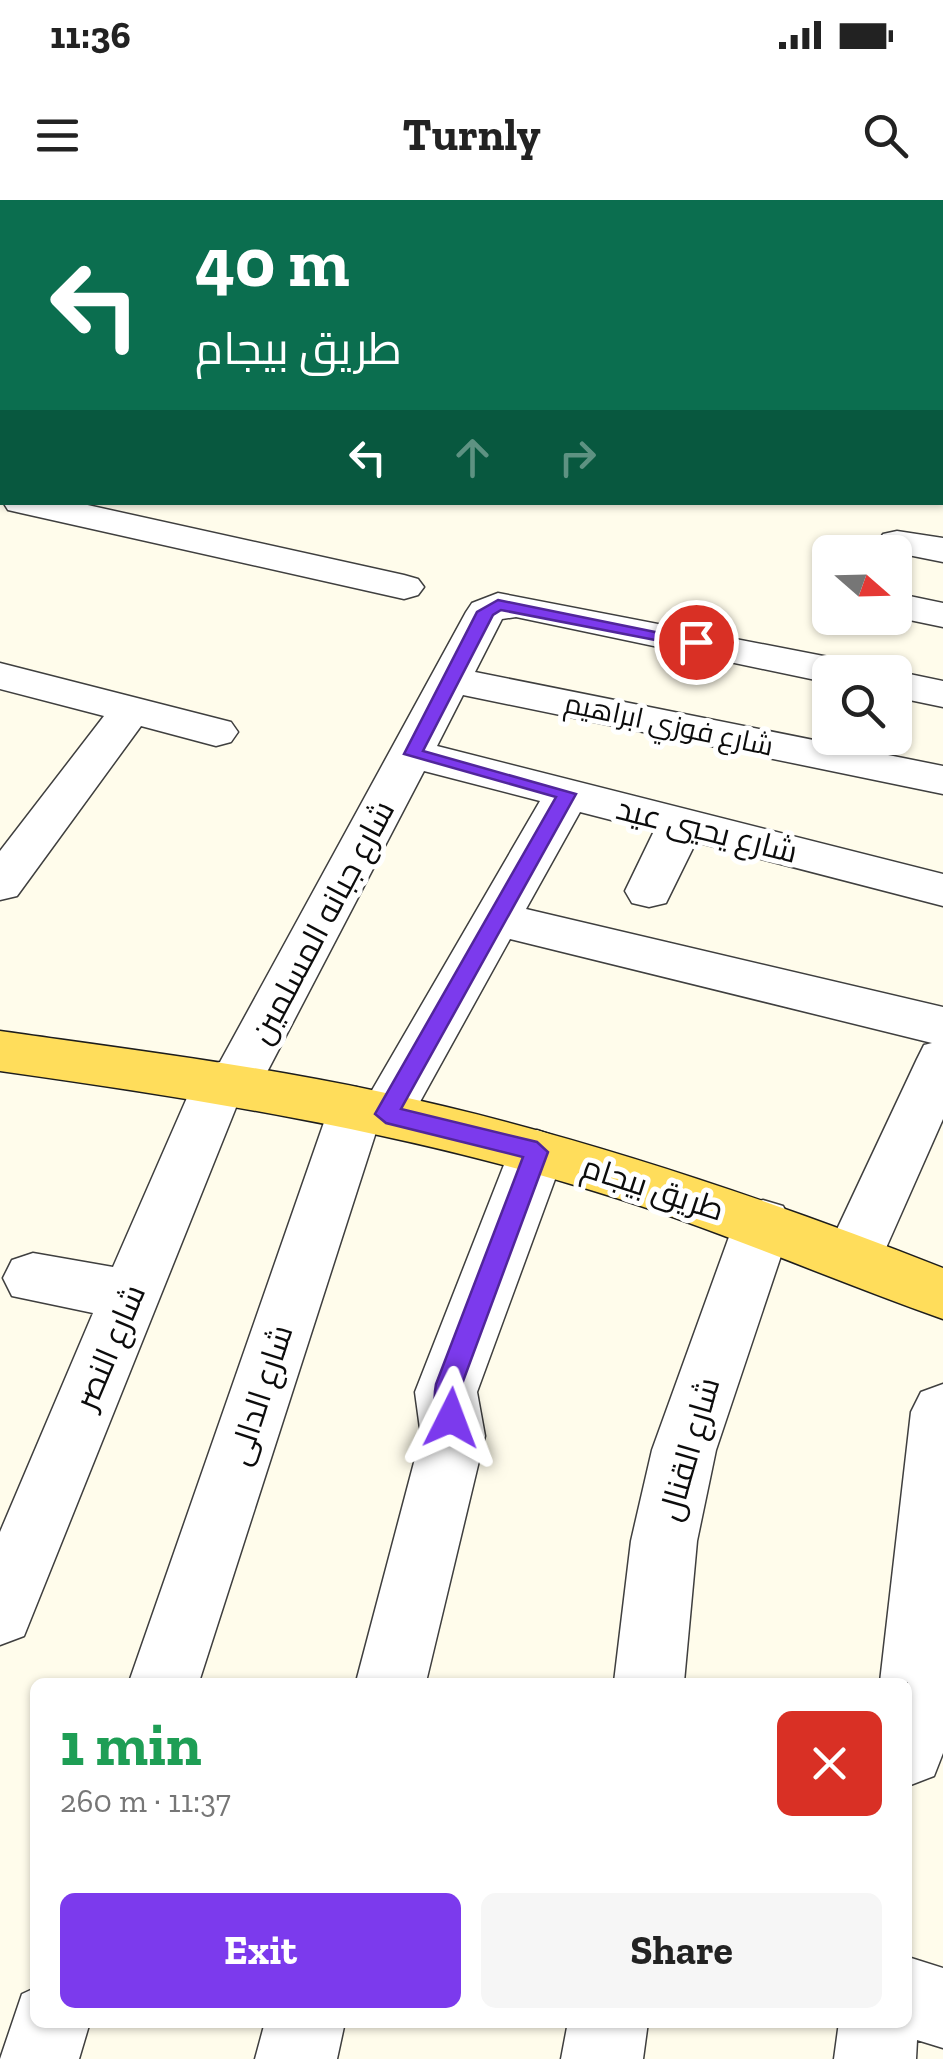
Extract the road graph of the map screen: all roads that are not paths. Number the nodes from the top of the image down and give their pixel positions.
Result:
1 (35, 505) edge
2 (912, 545) edge
3 (943, 550) edge
4 (404, 587) dead end
5 (912, 609) edge
6 (943, 615) edge
7 (812, 667) edge
8 (0, 676) edge
9 (453, 680) junction
10 (912, 688) edge
11 (943, 694) edge
12 (131, 710) junction
13 (216, 732) dead end
14 (413, 754) junction
15 (943, 780) edge
16 (567, 794) junction
17 (681, 824) junction
18 (0, 884) edge
19 (649, 890) dead end
20 (943, 890) edge
21 (496, 919) junction
22 (943, 1026) edge
23 (0, 1050) edge
24 (943, 1058) edge
25 (226, 1083) junction
26 (371, 1111) junction
27 (537, 1152) junction
28 (763, 1223) junction
29 (852, 1257) junction
30 (33, 1278) dead end
31 (943, 1294) edge
32 (131, 1295) junction
33 (943, 1412) edge
34 (0, 1612) edge
35 (165, 1678) edge
36 (391, 1678) edge
37 (650, 1678) edge
38 (912, 1711) edge
39 (912, 1998) edge
40 (943, 2008) edge
41 (48, 2028) edge
42 (304, 2028) edge
43 (607, 2028) edge
44 (877, 2028) edge
45 (38, 2059) edge
46 (296, 2059) edge
47 (602, 2059) edge
48 (874, 2059) edge

1 - 4 street
2 - 3 street
5 - 6 street
7 - 9 street, شارع جبانه المسلمين
8 - 12 street
9 - 14 street, شارع جبانه المسلمين
9 - 15 street, شارع فوزي ابراهيم
10 - 11 street
12 - 13 street
12 - 18 street
14 - 16 street, شارع يحيي عيد
14 - 25 street, شارع جبانه المسلمين
16 - 17 street, شارع يحيي عيد
16 - 21 street, شارع الدالى
17 - 19 street
17 - 20 street, شارع يحيي عيد
21 - 22 street
21 - 26 street, شارع الدالى
23 - 25 main road, طريق بيجام
24 - 29 street
25 - 26 main road, طريق بيجام
25 - 32 street, شارع النصر
26 - 27 main road, طريق بيجام
26 - 35 street, شارع الدالى
27 - 28 main road, طريق بيجام
27 - 36 street
28 - 29 main road, طريق بيجام
28 - 37 street, شارع القنال
29 - 31 main road, طريق بيجام
30 - 32 street
32 - 34 street, شارع النصر
33 - 38 street
39 - 40 street
41 - 45 street
42 - 46 street
43 - 47 street
44 - 48 street

